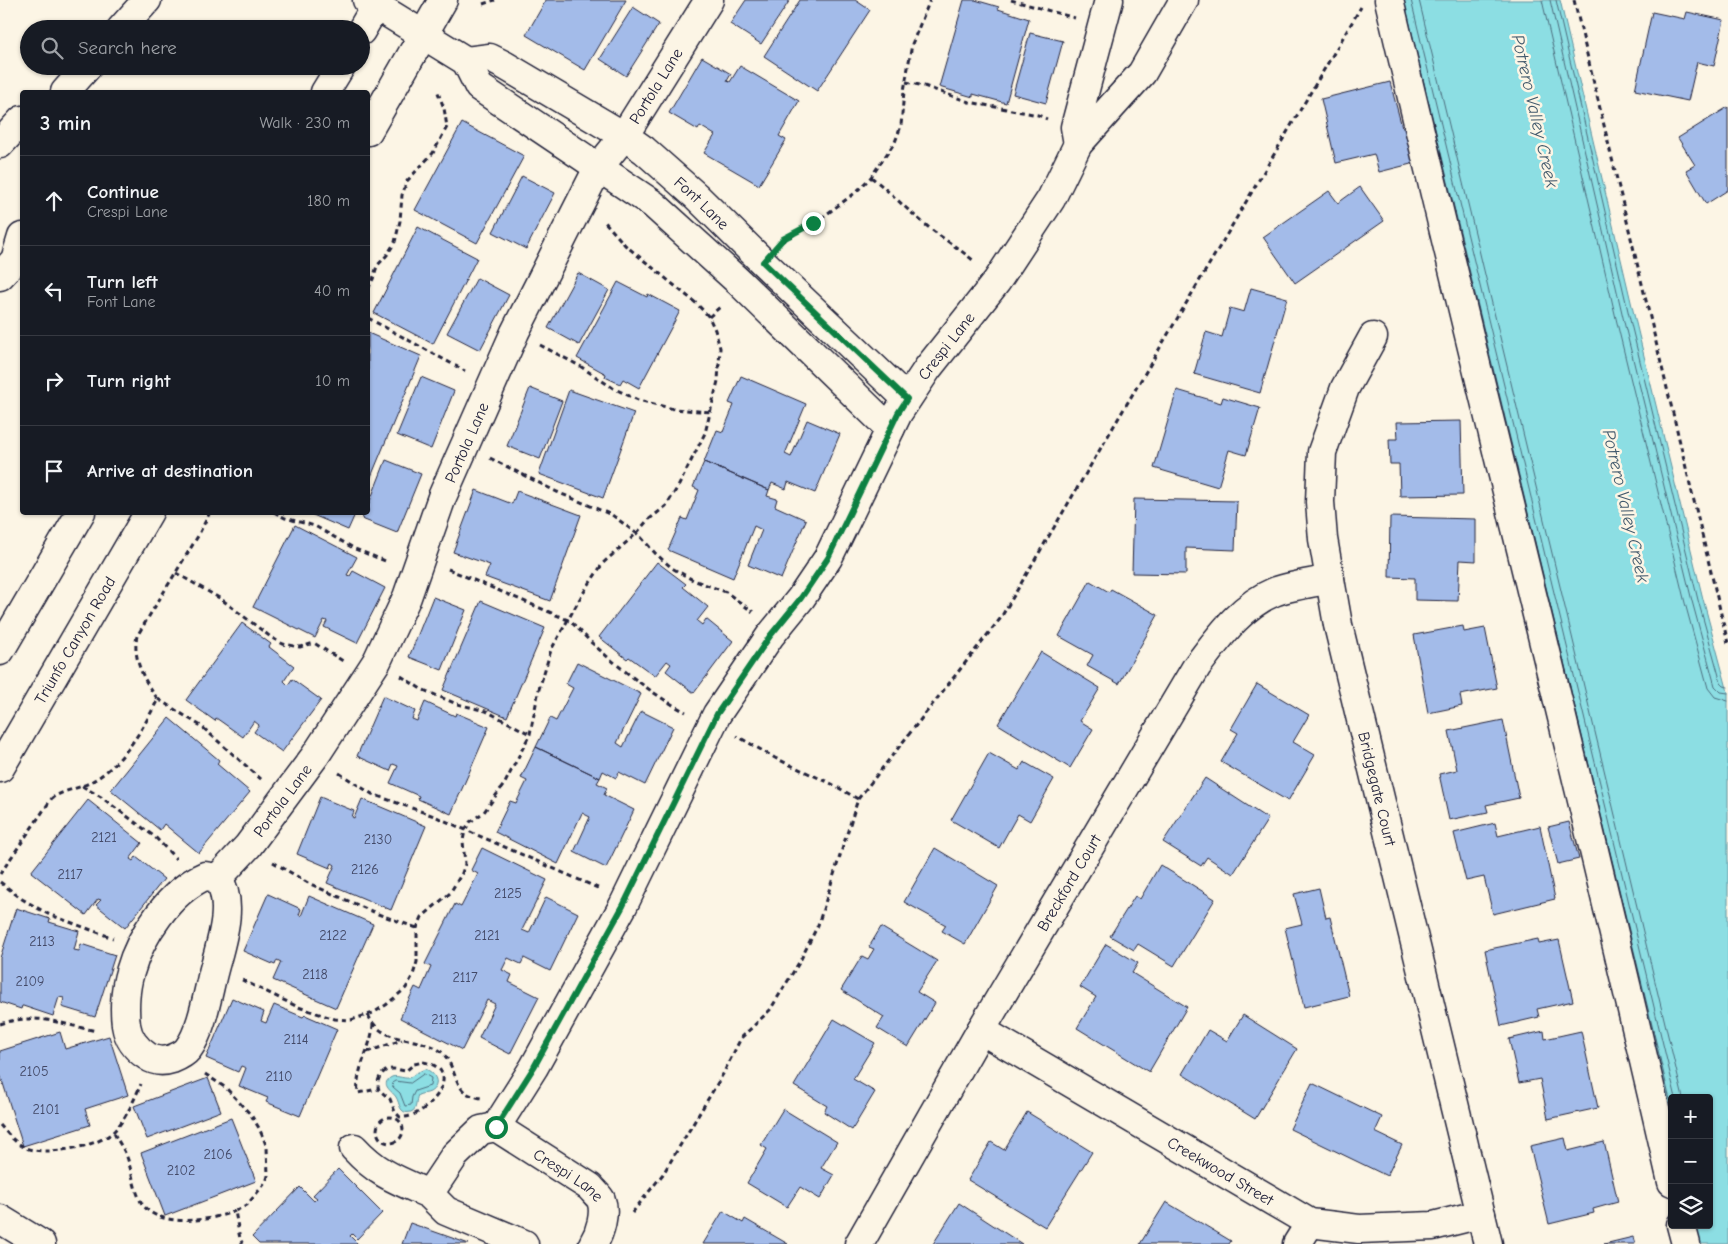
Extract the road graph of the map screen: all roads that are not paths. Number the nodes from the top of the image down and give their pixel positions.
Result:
1 (146, 0) edge
2 (443, 0) edge
3 (709, 0) edge
4 (1109, 0) edge
5 (1184, 0) edge
6 (1389, 0) edge
7 (374, 2) edge
8 (129, 20) edge
9 (366, 20) edge
10 (422, 35) junction
11 (466, 62) junction
12 (80, 75) edge
13 (335, 75) edge
14 (66, 90) edge
15 (326, 90) edge
16 (20, 122) edge
17 (370, 127) edge
18 (1076, 135) junction
19 (624, 136) junction
20 (0, 144) edge
21 (598, 168) junction
22 (20, 244) edge
23 (0, 276) edge
24 (1373, 337) dead end
25 (907, 399) junction
26 (890, 429) junction
27 (79, 515) edge
28 (147, 515) edge
29 (1330, 579) junction
30 (0, 651) edge
31 (0, 768) edge
32 (206, 879) junction
33 (981, 1030) junction
34 (502, 1118) junction
35 (354, 1148) dead end
36 (1668, 1165) edge
37 (429, 1194) junction
38 (1481, 1214) junction
39 (0, 1219) edge
40 (1683, 1229) edge
41 (1304, 1233) edge
42 (596, 1239) edge
43 (42, 1244) edge
44 (524, 1244) edge
45 (859, 1244) edge
46 (1488, 1244) edge
47 (1686, 1244) edge

1 - 8 street
2 - 10 street
3 - 19 street, Portola Lane
4 - 18 street, Crespi Lane
5 - 18 street, Crespi Lane
6 - 36 street
7 - 9 street
7 - 10 street
10 - 11 street
10 - 17 street
11 - 19 street, Font Lane
11 - 21 street, Font Lane
12 - 14 street
13 - 15 street
16 - 20 street
18 - 25 street, Crespi Lane
19 - 21 street, Portola Lane
19 - 25 street, Font Lane
21 - 26 street, Font Lane
21 - 32 street, Portola Lane
22 - 23 street
24 - 29 street, Bridgegate Court
25 - 26 street, Crespi Lane
26 - 34 street, Crespi Lane
27 - 30 street
28 - 31 street, Triunfo Canyon Road
29 - 33 street, Breckford Court
29 - 38 street, Bridgegate Court
32 - 32 street, Portola Lane
33 - 41 street, Creekwood Street
33 - 45 street, Breckford Court
34 - 37 street
34 - 42 street, Crespi Lane
35 - 37 street
37 - 44 street
38 - 41 street, Creekwood Street
38 - 46 street, Bridgegate Court
39 - 43 street
40 - 47 street

